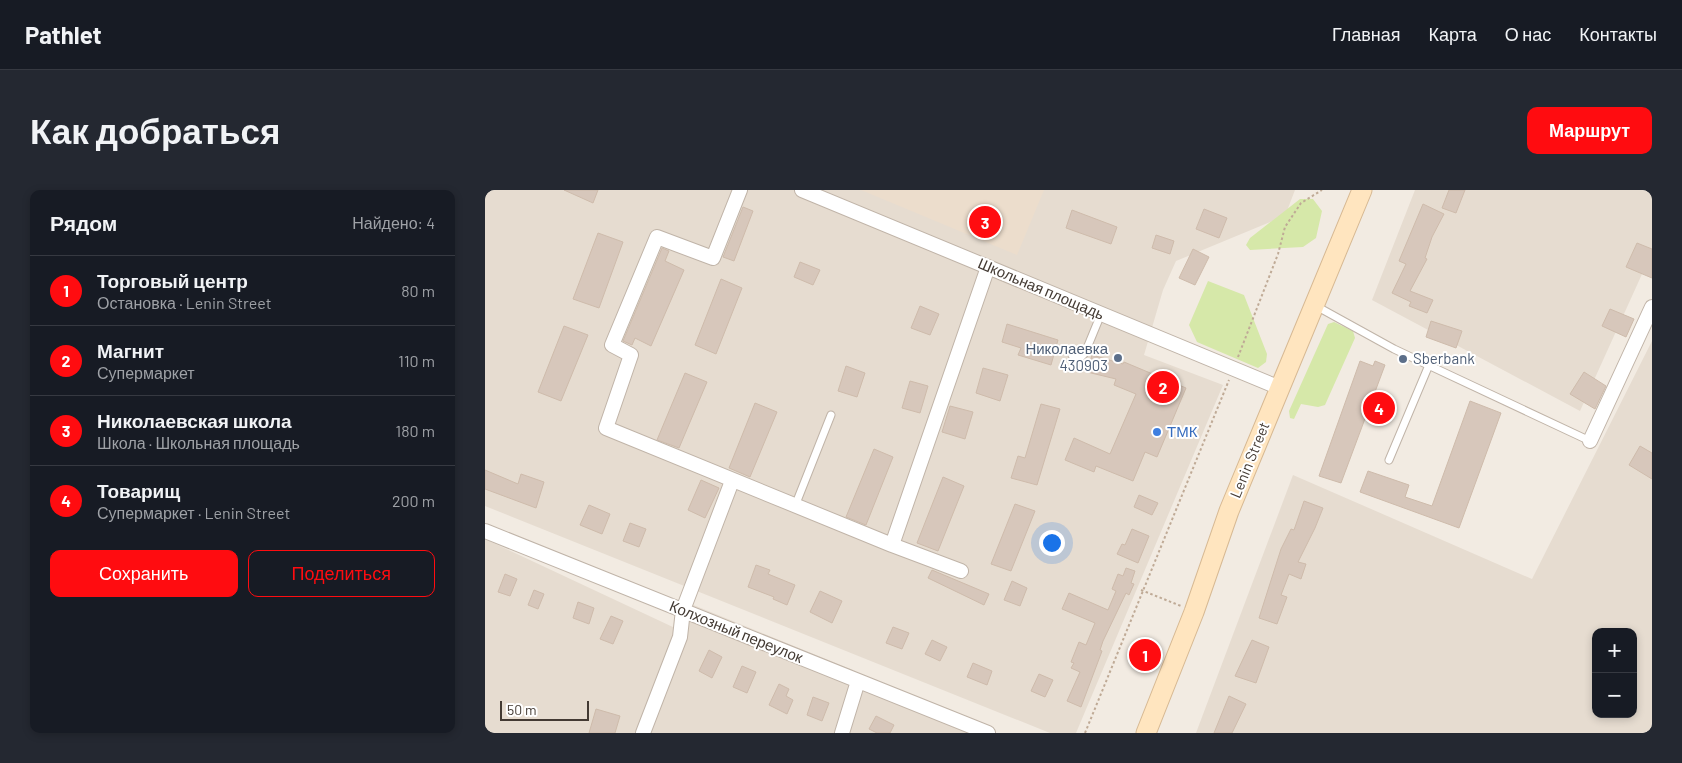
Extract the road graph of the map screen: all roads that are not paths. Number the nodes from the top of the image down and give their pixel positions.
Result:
1 (740, 190) edge
2 (802, 190) edge
3 (1362, 190) edge
4 (988, 267) junction
5 (1313, 305) junction
6 (1652, 307) edge
7 (1101, 314) junction
8 (1072, 355) dead end
9 (1429, 365) junction
10 (1280, 388) junction
11 (831, 415) dead end
12 (1590, 441) joint
13 (1389, 460) dead end
14 (733, 481) junction
15 (795, 506) junction
16 (485, 531) edge
17 (893, 545) junction
18 (961, 571) dead end
19 (683, 610) junction
20 (858, 681) junction
21 (643, 733) edge
22 (842, 733) edge
23 (988, 733) edge
24 (1146, 733) edge

1 - 14 street
2 - 4 street, Школьная площадь
3 - 5 main road, Lenin Street
4 - 7 street, Школьная площадь
4 - 17 street
5 - 9 lane
5 - 10 main road, Lenin Street
6 - 12 street
7 - 8 lane
7 - 10 street, Школьная площадь
9 - 12 lane
9 - 13 lane
10 - 24 main road, Lenin Street
11 - 15 lane
14 - 15 street
14 - 19 street
15 - 17 street
16 - 19 street, Колхозный переулок
17 - 18 street
19 - 20 street, Колхозный переулок
19 - 21 street
20 - 22 street
20 - 23 street, Колхозный переулок

